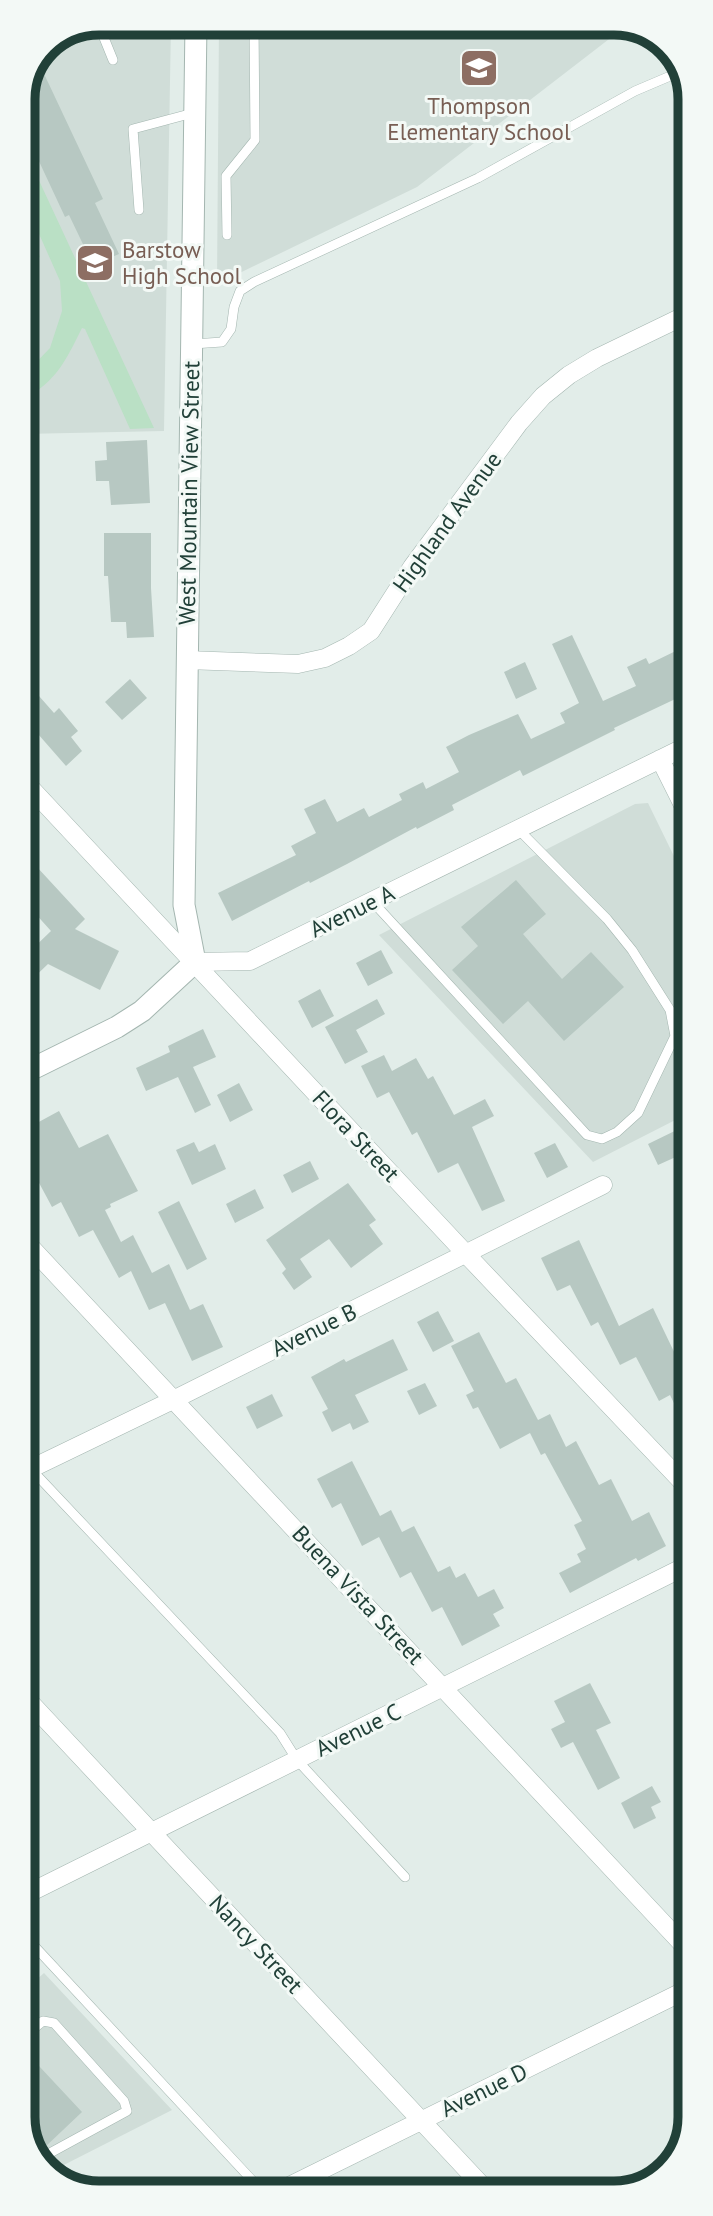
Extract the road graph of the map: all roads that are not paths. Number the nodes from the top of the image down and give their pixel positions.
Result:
1 (103, 35) edge
2 (196, 35) edge
3 (254, 35) edge
4 (113, 60) dead end
5 (673, 75) edge
6 (195, 112) junction
7 (139, 210) dead end
8 (227, 235) dead end
9 (678, 319) edge
10 (192, 344) junction
11 (186, 660) junction
12 (678, 751) edge
13 (660, 759) junction
14 (35, 793) edge
15 (678, 795) edge
16 (518, 829) junction
17 (372, 901) junction
18 (195, 962) junction
19 (35, 1068) edge
20 (603, 1185) dead end
21 (35, 1252) edge
22 (466, 1254) junction
23 (175, 1399) junction
24 (35, 1467) edge
25 (678, 1476) edge
26 (35, 1477) edge
27 (678, 1570) edge
28 (445, 1687) junction
29 (35, 1709) edge
30 (297, 1760) junction
31 (151, 1832) junction
32 (405, 1877) dead end
33 (35, 1890) edge
34 (678, 1939) edge
35 (35, 1947) edge
36 (678, 1994) edge
37 (35, 2028) edge
38 (422, 2121) junction
39 (47, 2154) edge
40 (253, 2181) edge
41 (299, 2181) edge
42 (478, 2181) edge

1 - 4 lane
2 - 6 street, West Mountain View Street
3 - 8 lane
5 - 10 lane
6 - 7 lane
6 - 10 street, West Mountain View Street
9 - 11 street, Highland Avenue
10 - 11 street, West Mountain View Street
11 - 18 street, West Mountain View Street
12 - 13 street, Avenue A
13 - 15 street
13 - 16 street, Avenue A
14 - 18 street, Flora Street
16 - 17 street, Avenue A
16 - 17 lane
17 - 18 street, Avenue A
18 - 19 street
18 - 22 street, Flora Street
20 - 22 street, Avenue B
21 - 23 street, Buena Vista Street
22 - 23 street, Avenue B
22 - 25 street, Flora Street
23 - 24 street, Avenue B
23 - 28 street, Buena Vista Street
26 - 30 lane
27 - 28 street, Avenue C
28 - 30 street, Avenue C
28 - 34 street, Buena Vista Street
29 - 31 street, Nancy Street
30 - 31 street, Avenue C
30 - 32 lane
31 - 33 street, Avenue C
31 - 38 street, Nancy Street
35 - 40 lane
36 - 38 street, Avenue D
37 - 39 lane
38 - 41 street, Avenue D
38 - 42 street, Nancy Street

